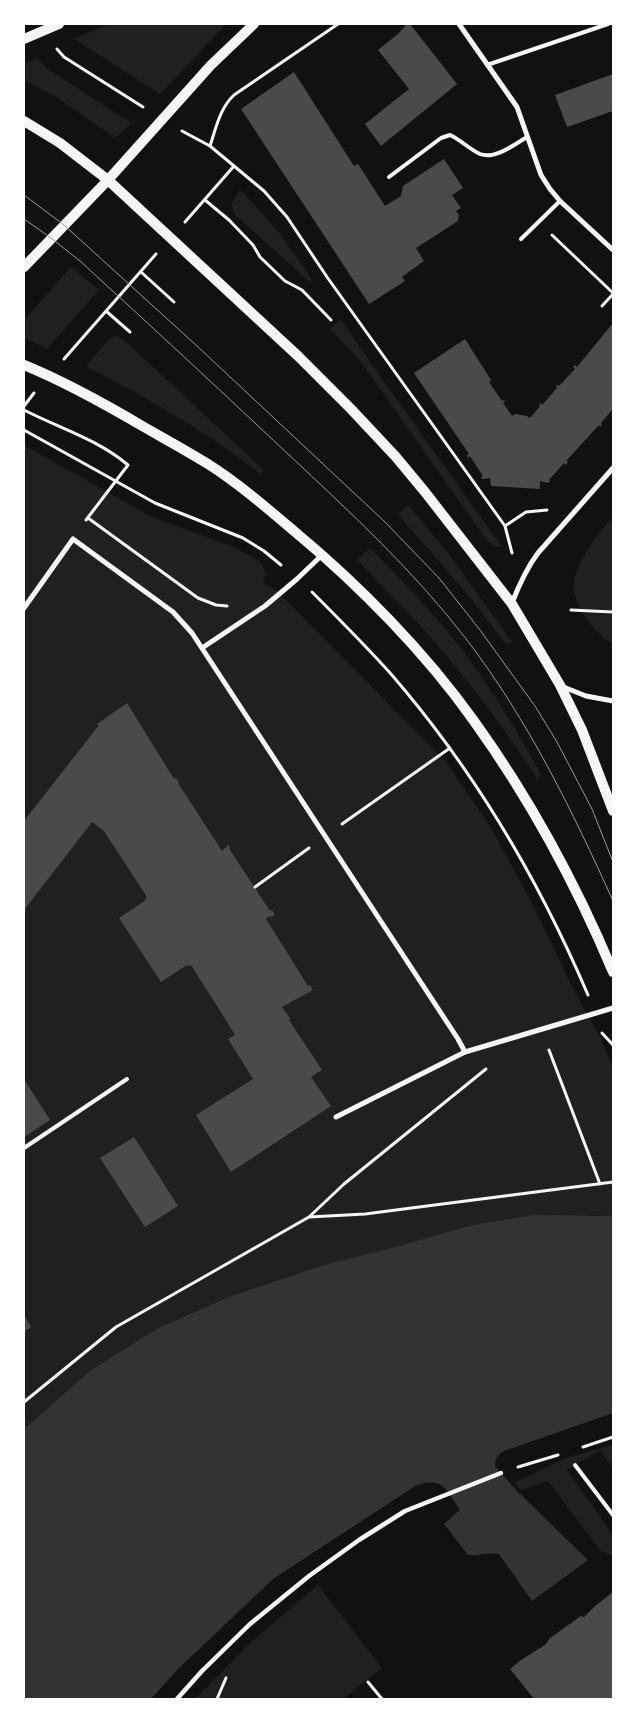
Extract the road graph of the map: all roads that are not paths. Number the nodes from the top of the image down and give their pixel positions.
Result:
1 (59, 24) edge
2 (254, 24) edge
3 (459, 24) edge
4 (608, 24) edge
5 (24, 39) edge
6 (488, 65) junction
7 (24, 121) edge
8 (527, 137) junction
9 (389, 176) dead end
10 (108, 180) junction
11 (560, 201) junction
12 (521, 239) dead end
13 (613, 250) edge
14 (24, 268) edge
15 (24, 365) edge
16 (613, 468) edge
17 (322, 554) junction
18 (512, 604) junction
19 (24, 608) edge
20 (202, 648) junction
21 (560, 685) junction
22 (613, 700) edge
23 (613, 811) edge
24 (613, 972) edge
25 (613, 1008) edge
26 (464, 1052) junction
27 (127, 1078) dead end
28 (336, 1117) dead end
29 (24, 1148) edge
30 (575, 1465) dead end
31 (501, 1473) dead end
32 (613, 1515) edge
33 (177, 1699) edge

1 - 5 main road
2 - 10 main road
3 - 6 street
4 - 6 lane
6 - 8 street
7 - 10 main road
8 - 9 lane
8 - 11 street
10 - 14 main road
10 - 18 main road
11 - 12 lane
11 - 13 street
15 - 17 main road
16 - 18 street
17 - 20 street
17 - 24 main road
18 - 21 main road
19 - 20 street
20 - 26 street
21 - 22 street
21 - 23 main road
25 - 26 street
26 - 28 street
27 - 29 lane
30 - 32 lane
31 - 33 street

